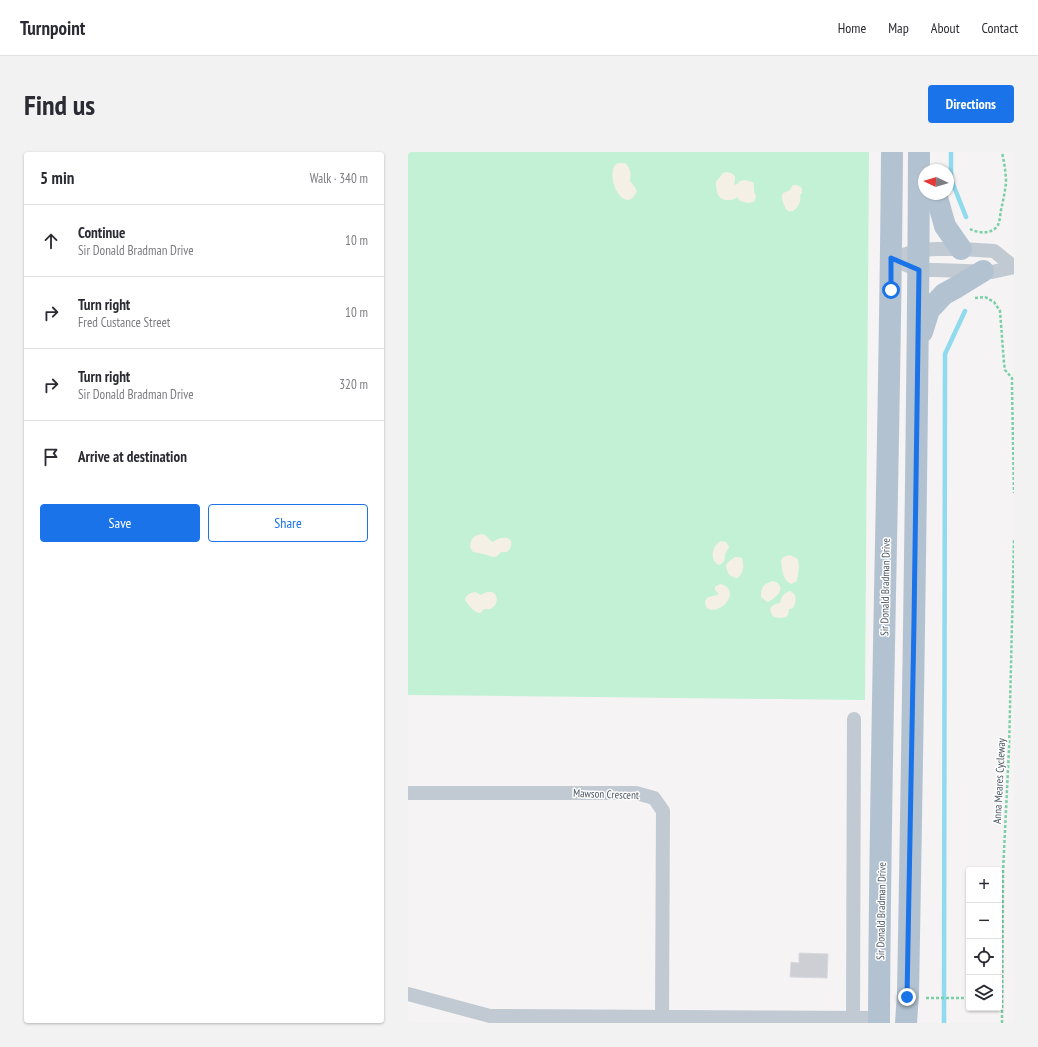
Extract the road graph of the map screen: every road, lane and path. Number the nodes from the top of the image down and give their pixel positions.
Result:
1 (892, 152) edge
2 (919, 152) edge
3 (934, 152) edge
4 (1002, 152) edge
5 (934, 164) edge
6 (938, 200) edge
7 (965, 226) dead end
8 (961, 249) junction
9 (891, 258) junction
10 (919, 260) junction
11 (1014, 267) edge
12 (983, 271) junction
13 (972, 299) dead end
14 (918, 343) junction
15 (1014, 493) edge
16 (1014, 540) edge
17 (854, 719) dead end
18 (408, 793) edge
19 (1001, 975) edge
20 (408, 994) edge
21 (917, 996) junction
22 (966, 998) edge
23 (1002, 1011) edge
24 (662, 1017) junction
25 (852, 1017) junction
26 (490, 1020) edge
27 (782, 1020) edge
28 (880, 1021) edge
29 (906, 1023) edge
30 (1002, 1023) edge

1 - 9 main road, Sir Donald Bradman Drive
2 - 10 main road
3 - 5 main road
4 - 7 path
6 - 8 main road
8 - 10 street
8 - 11 street
9 - 10 street
9 - 10 street
9 - 28 main road, Sir Donald Bradman Drive
10 - 12 street
10 - 14 main road
11 - 12 street
12 - 14 main road
13 - 15 path
14 - 21 main road
16 - 19 path, Anna Meares Cycleway
17 - 25 street
18 - 24 street, Mawson Crescent
20 - 26 street
21 - 22 path
21 - 28 main road
21 - 29 main road
23 - 30 path, Anna Meares Cycleway
24 - 26 street
24 - 27 street
25 - 27 street
25 - 28 street

